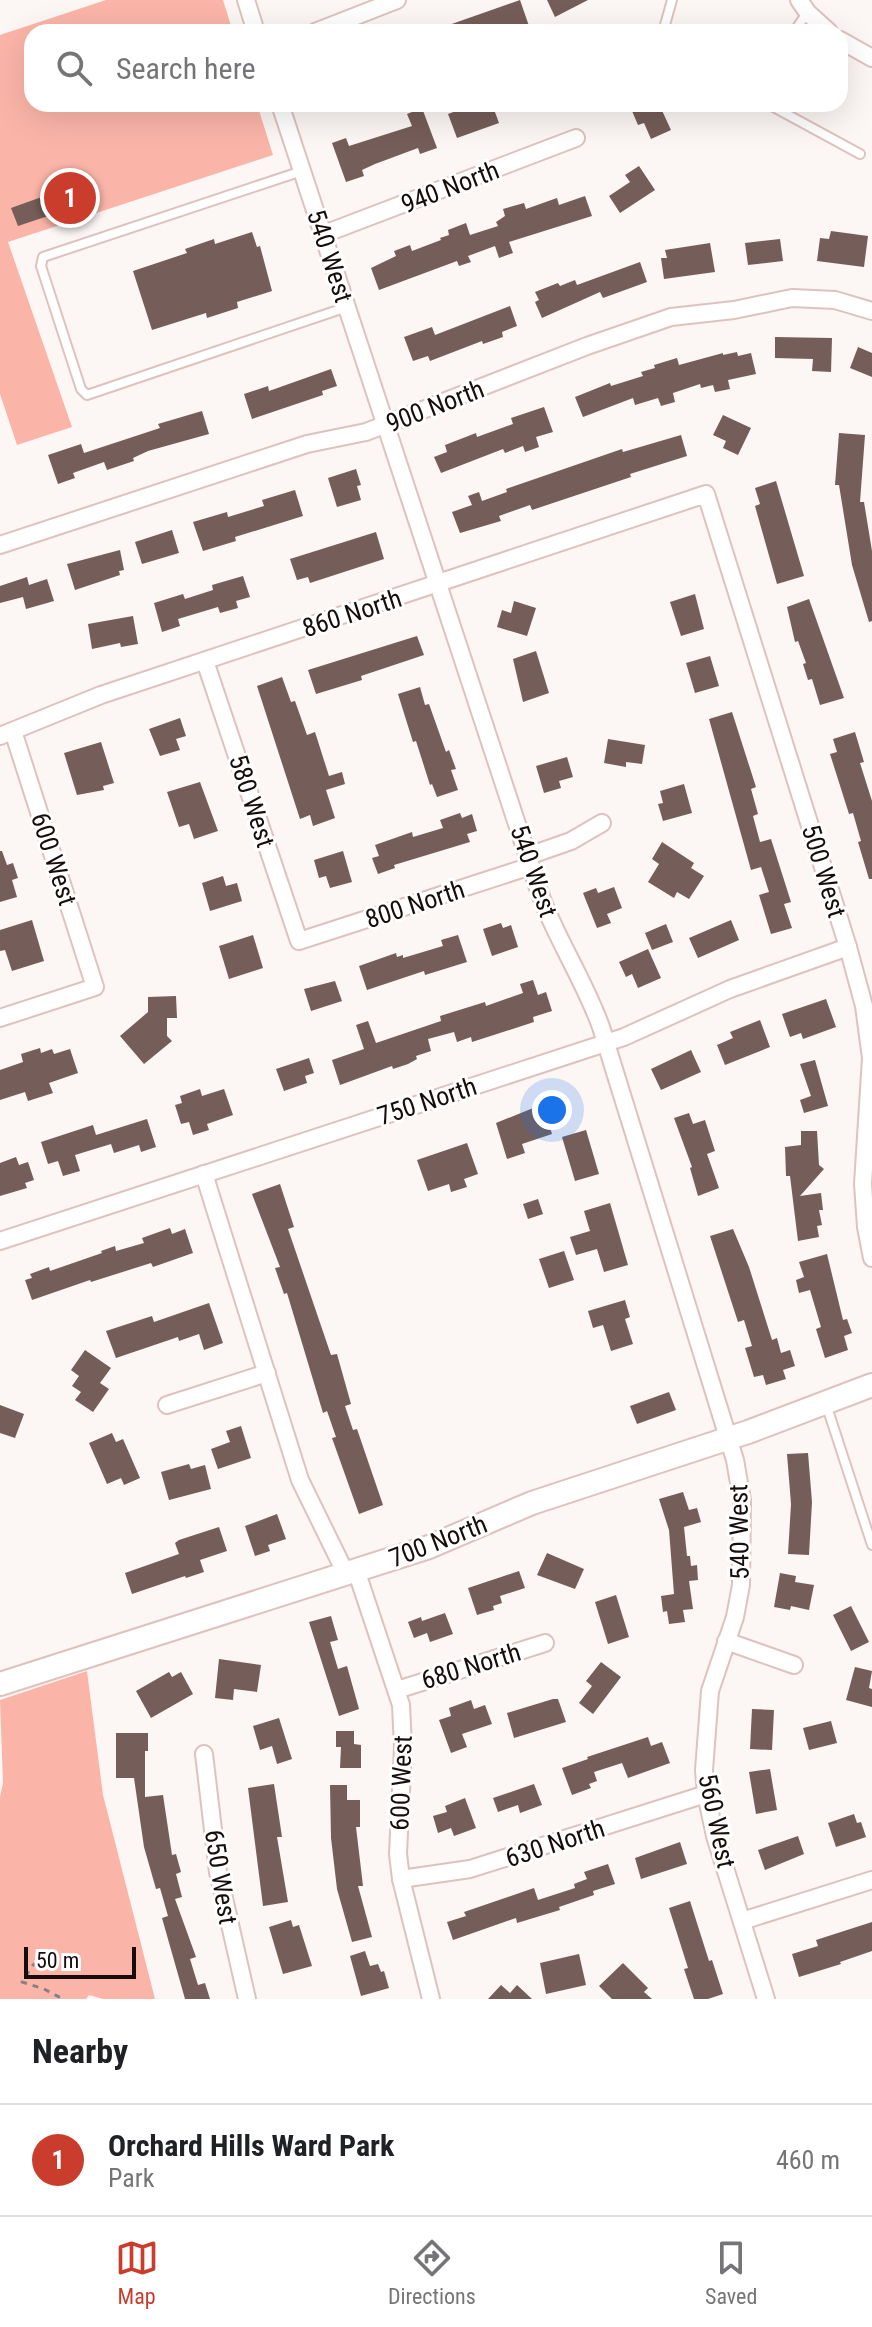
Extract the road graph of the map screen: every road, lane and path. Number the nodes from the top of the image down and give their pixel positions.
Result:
1 (246, 0) edge
2 (397, 0) edge
3 (672, 0) edge
4 (804, 6) edge
5 (254, 24) edge
6 (336, 24) edge
7 (665, 24) edge
8 (821, 24) edge
9 (848, 44) edge
10 (872, 58) edge
11 (283, 112) edge
12 (783, 112) edge
13 (576, 138) dead end
14 (860, 154) dead end
15 (303, 171) junction
16 (324, 234) junction
17 (347, 307) junction
18 (872, 311) edge
19 (386, 425) junction
20 (706, 494) joint
21 (0, 545) edge
22 (438, 584) junction
23 (205, 661) junction
24 (6, 734) edge
25 (602, 823) dead end
26 (530, 861) junction
27 (299, 941) joint
28 (848, 947) junction
29 (0, 1018) edge
30 (605, 1042) junction
31 (204, 1174) junction
32 (0, 1241) edge
33 (872, 1258) edge
34 (267, 1373) junction
35 (872, 1385) edge
36 (825, 1404) junction
37 (167, 1405) dead end
38 (729, 1438) junction
39 (872, 1545) edge
40 (351, 1572) junction
41 (726, 1641) junction
42 (545, 1643) dead end
43 (794, 1665) dead end
44 (0, 1684) edge
45 (397, 1690) junction
46 (204, 1754) dead end
47 (706, 1794) junction
48 (401, 1879) junction
49 (872, 1880) edge
50 (742, 1921) junction
51 (47, 1956) dead end
52 (63, 1999) edge
53 (247, 1999) edge
54 (431, 1999) edge
55 (766, 1999) edge

1 - 5 street
2 - 6 street
3 - 7 lane
4 - 8 street
9 - 10 street
11 - 15 street, 540 West
12 - 14 lane
13 - 16 street, 940 North
15 - 16 street, 540 West
15 - 17 lane
16 - 17 street, 540 West
17 - 19 street, 540 West
18 - 19 street, 900 North
19 - 21 street, 900 North
19 - 22 street, 540 West
20 - 22 street, 860 North
20 - 28 street, 500 West
22 - 23 street, 860 North
22 - 26 street, 540 West
23 - 24 street, 860 North
23 - 27 street, 580 West
24 - 29 street, 600 West
25 - 26 street, 800 North
26 - 27 street, 800 North
26 - 30 street, 540 West
28 - 30 street, 750 North
28 - 33 street, 500 West
30 - 31 street, 750 North
30 - 38 street, 540 West
31 - 32 street, 750 North
31 - 34 street, 600 West
34 - 37 street
34 - 40 street, 600 West
35 - 36 street, 700 North
36 - 38 street, 700 North
36 - 39 lane
38 - 40 street, 700 North
38 - 41 street, 540 West
40 - 44 street, 700 North
40 - 45 street, 600 West
41 - 43 street
41 - 47 street, 560 West
42 - 45 street, 680 North
45 - 48 street, 600 West
46 - 53 street, 650 West
47 - 48 street, 630 North
47 - 50 street, 560 West
48 - 54 street, 600 West
49 - 50 street
50 - 55 street, 560 West
51 - 52 path

